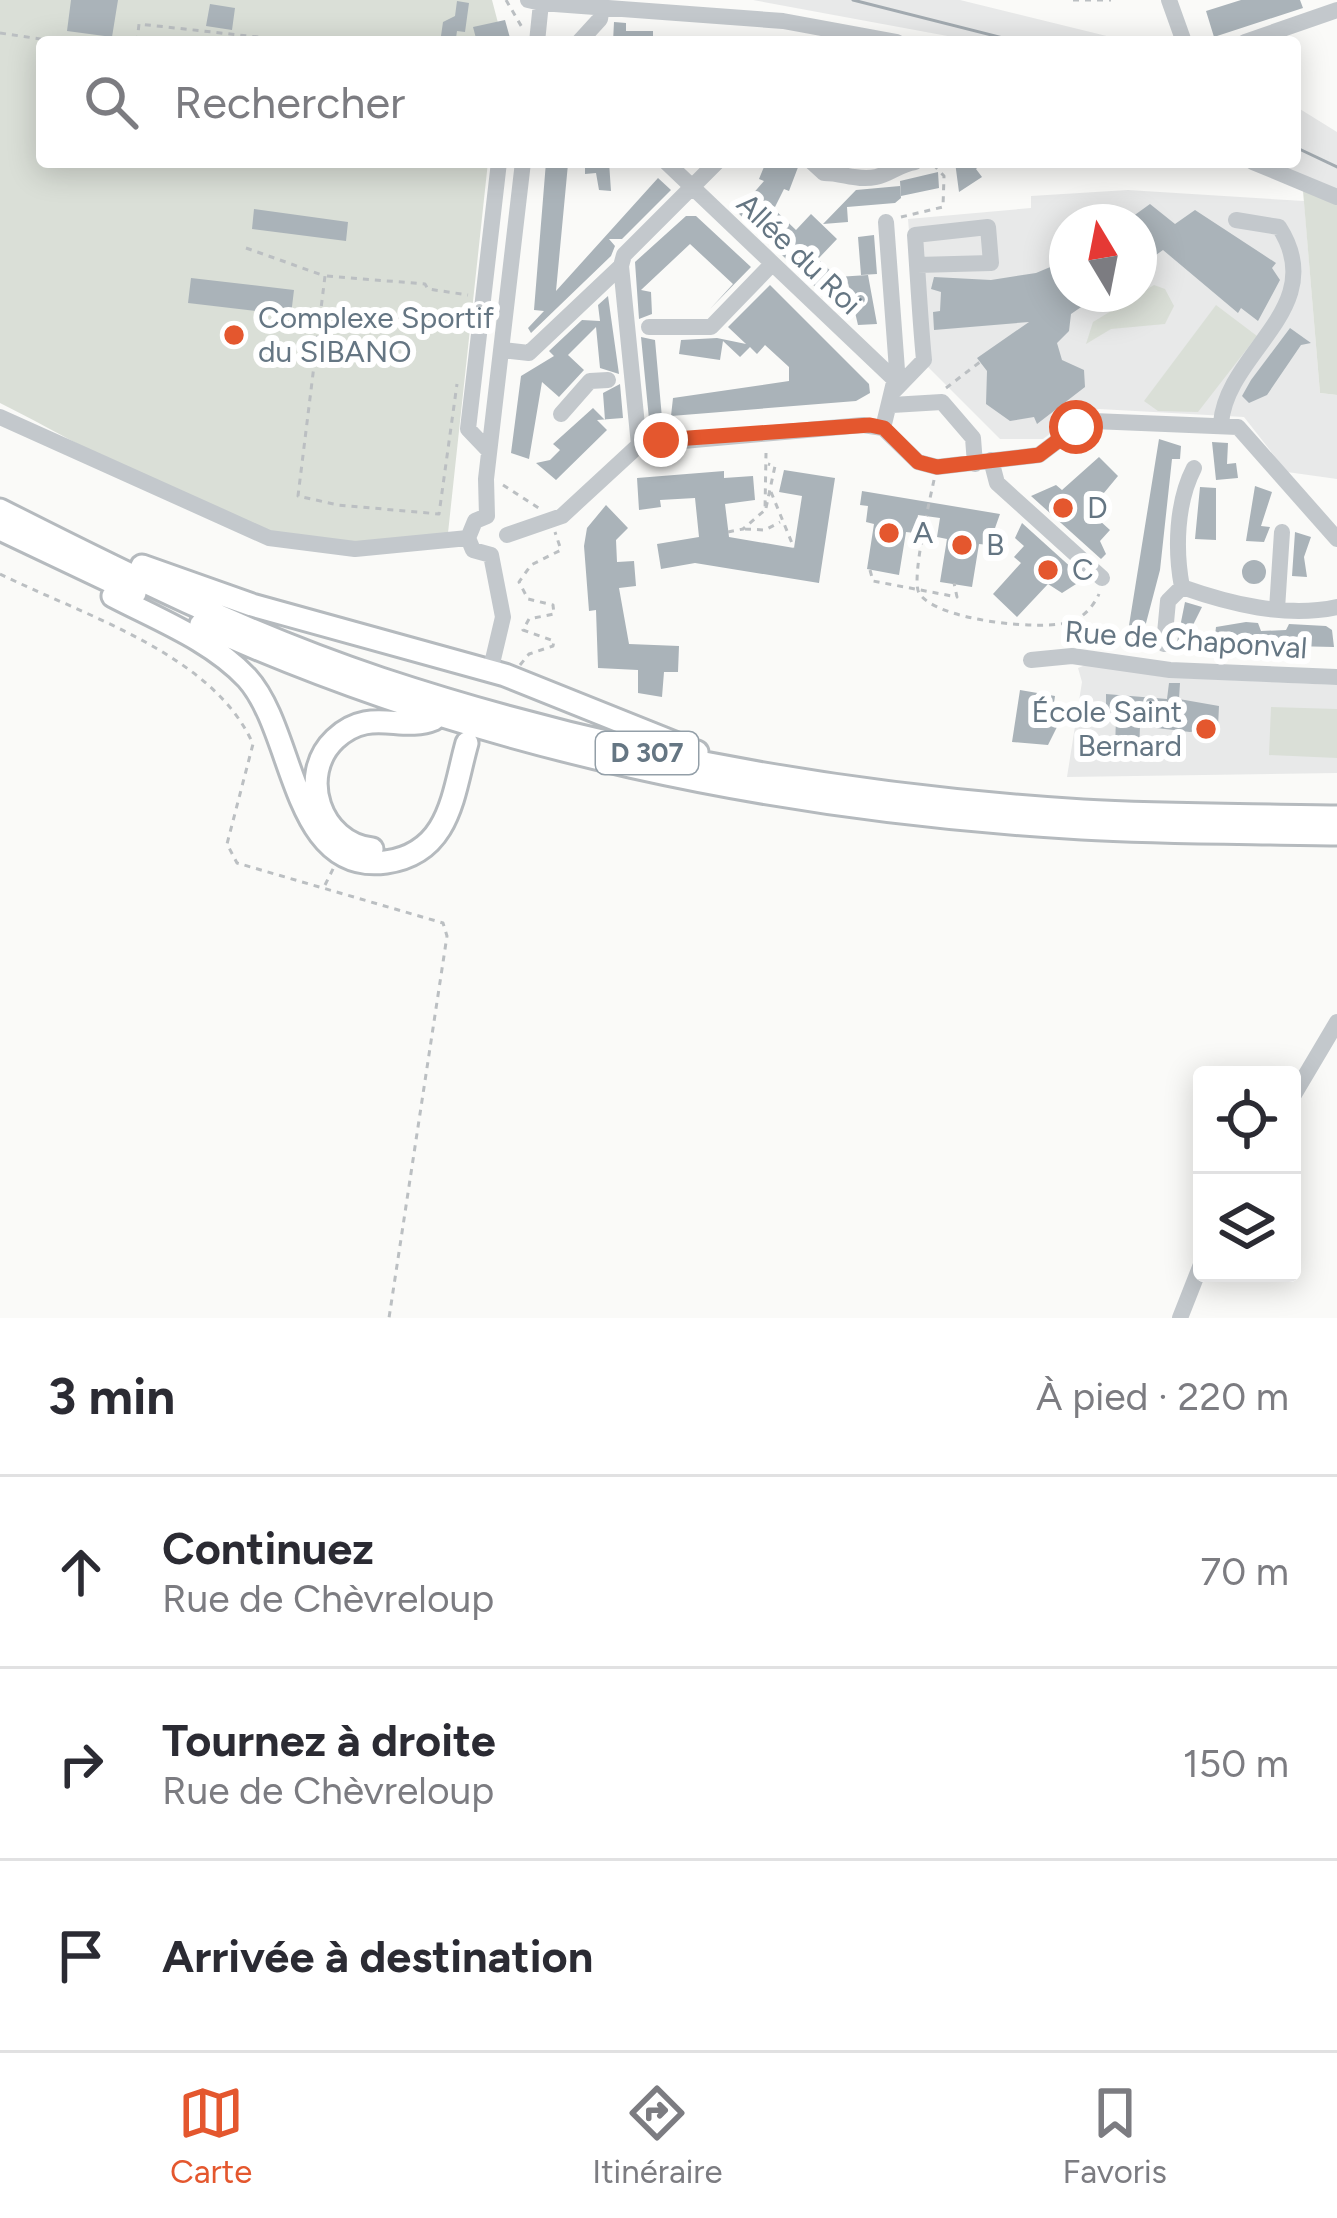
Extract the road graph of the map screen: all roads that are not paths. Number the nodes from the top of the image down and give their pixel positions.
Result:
1 (1169, 0) edge
2 (534, 2) edge
3 (602, 8) junction
4 (1330, 12) edge
5 (783, 20) junction
6 (537, 36) edge
7 (584, 36) edge
8 (780, 36) edge
9 (839, 36) edge
10 (1182, 36) edge
11 (1262, 36) edge
12 (498, 168) edge
13 (522, 168) edge
14 (672, 168) edge
15 (711, 168) edge
16 (819, 168) edge
17 (901, 168) edge
18 (1267, 168) edge
19 (692, 188) junction
20 (1337, 197) edge
21 (1236, 220) dead end
22 (891, 222) road end
23 (917, 265) junction
24 (621, 266) junction
25 (770, 266) junction
26 (638, 328) junction
27 (502, 350) junction
28 (618, 380) junction
29 (894, 392) junction
30 (561, 414) dead end
31 (0, 418) edge
32 (1221, 423) junction
33 (884, 428) junction
34 (639, 445) junction
35 (489, 451) junction
36 (983, 462) junction
37 (1194, 468) dead end
38 (0, 510) edge
39 (488, 516) junction
40 (0, 529) edge
41 (1282, 532) dead end
42 (507, 535) junction
43 (468, 538) junction
44 (1337, 539) edge
45 (31, 546) junction
46 (491, 555) junction
47 (110, 565) junction
48 (1102, 578) road end
49 (1182, 587) junction
50 (1337, 607) edge
51 (1277, 609) junction
52 (1165, 644) dead end
53 (1031, 660) dead end
54 (498, 674) junction
55 (1337, 676) edge
56 (482, 696) dead end
57 (442, 716) junction
58 (466, 743) dead end
59 (460, 767) junction
60 (760, 774) junction
61 (1337, 817) edge
62 (1337, 834) edge
63 (1337, 1022) edge
64 (1301, 1083) edge
65 (1194, 1282) edge
66 (1180, 1318) edge

1 - 10 street
2 - 3 street
2 - 6 street
3 - 5 street
3 - 7 street
4 - 11 street
5 - 8 street
5 - 9 street
12 - 35 street
13 - 27 street
14 - 19 street, Allée du Roi
15 - 19 street
16 - 17 street
18 - 20 street
19 - 24 street
19 - 25 street, Allée du Roi
21 - 32 street
22 - 29 street
23 - 23 street
23 - 29 street
24 - 26 street
24 - 27 street
25 - 26 street
25 - 29 street, Allée du Roi
26 - 28 street
27 - 35 street
28 - 30 street
28 - 34 street
29 - 33 street
29 - 36 street
31 - 43 street
32 - 36 street
32 - 44 street
33 - 34 street
33 - 36 street
34 - 42 street
35 - 39 street
36 - 48 street
37 - 49 street
38 - 47 main road, D 307
39 - 42 street
39 - 43 street
40 - 45 main road, D 307
41 - 51 street
42 - 46 street
43 - 46 street
45 - 57 main road, D 307
45 - 59 main road
46 - 54 street
47 - 54 main road, D 307
47 - 60 main road, D 307
49 - 51 street
49 - 52 street
50 - 51 street
53 - 55 street, Rue de Chaponval
54 - 56 main road
54 - 60 main road
57 - 59 main road, D 307
57 - 62 main road, D 307
58 - 59 main road
60 - 61 main road, D 307
63 - 64 street
65 - 66 street

